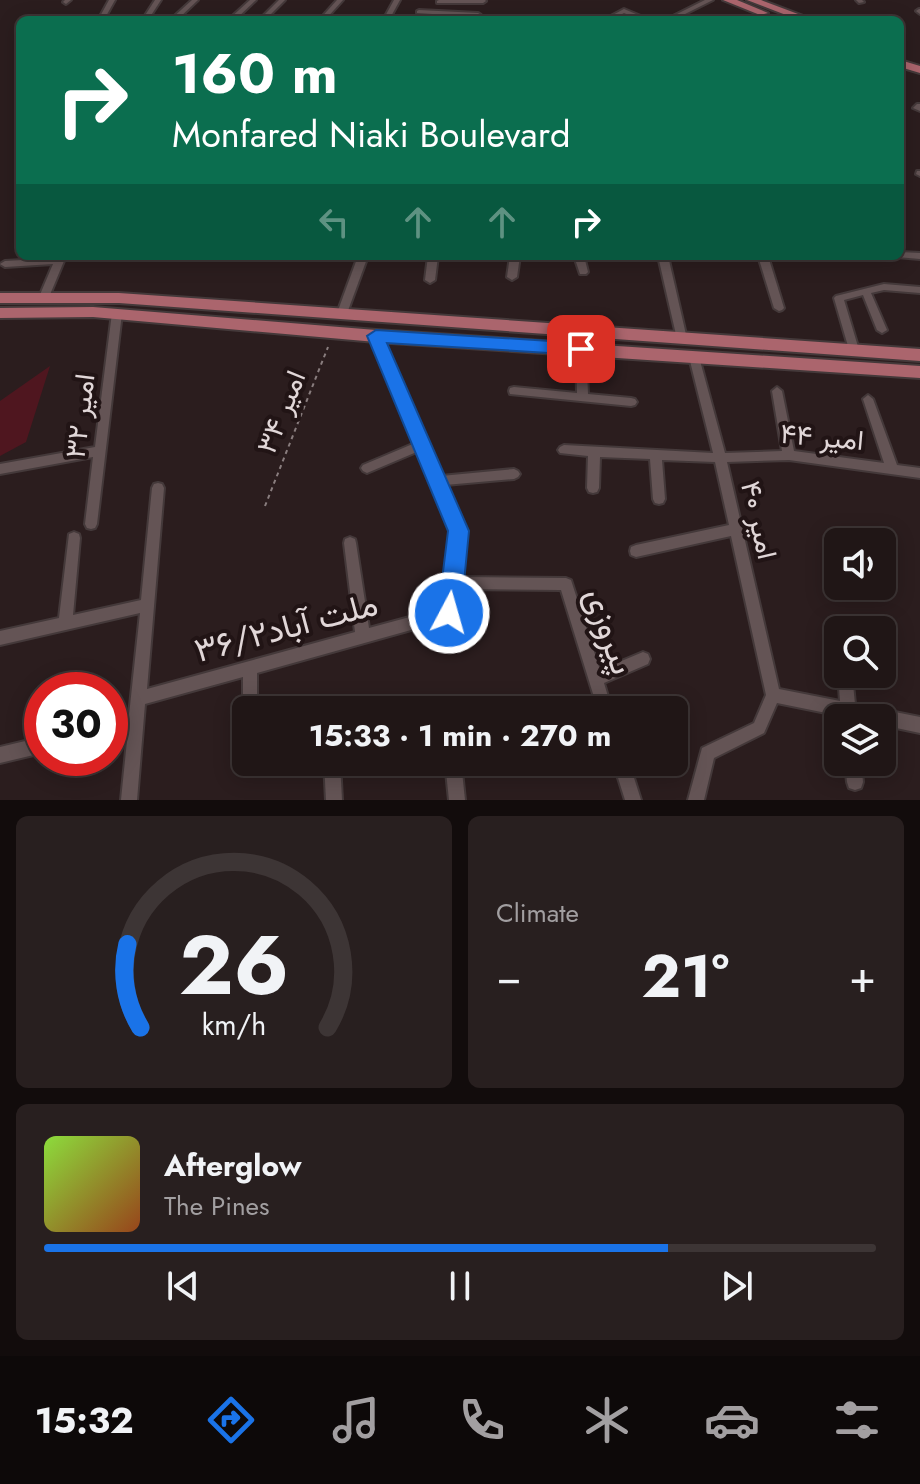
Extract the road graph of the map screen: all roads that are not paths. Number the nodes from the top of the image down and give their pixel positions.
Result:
1 (195, 0) edge
2 (253, 0) edge
3 (282, 0) edge
4 (340, 0) edge
5 (710, 0) edge
6 (728, 0) edge
7 (752, 0) edge
8 (776, 0) edge
9 (457, 1) edge
10 (483, 1) edge
11 (439, 2) edge
12 (764, 4) junction
13 (419, 12) dead end
14 (456, 13) junction
15 (478, 15) dead end
16 (177, 16) edge
17 (235, 16) edge
18 (266, 16) edge
19 (326, 16) edge
20 (614, 16) edge
21 (636, 16) edge
22 (676, 16) edge
23 (772, 16) edge
24 (798, 16) edge
25 (361, 260) edge
26 (432, 260) edge
27 (514, 260) edge
28 (580, 260) edge
29 (664, 260) edge
30 (764, 260) edge
31 (5, 264) dead end
32 (583, 272) dead end
33 (512, 277) dead end
34 (430, 280) dead end
35 (917, 290) edge
36 (866, 292) junction
37 (44, 297) junction
38 (0, 298) edge
39 (920, 303) edge
40 (779, 308) dead end
41 (0, 313) edge
42 (117, 313) junction
43 (337, 324) junction
44 (882, 330) dead end
45 (376, 336) junction
46 (682, 339) junction
47 (581, 349) junction
48 (854, 350) junction
49 (920, 355) edge
50 (694, 357) junction
51 (920, 372) edge
52 (514, 391) dead end
53 (777, 391) dead end
54 (583, 397) junction
55 (868, 399) dead end
56 (631, 402) dead end
57 (422, 445) junction
58 (564, 450) dead end
59 (100, 451) junction
60 (594, 452) junction
61 (656, 454) junction
62 (789, 455) junction
63 (720, 458) junction
64 (367, 468) dead end
65 (892, 468) junction
66 (0, 469) edge
67 (920, 473) edge
68 (514, 474) dead end
69 (437, 481) junction
70 (158, 488) dead end
71 (593, 488) dead end
72 (659, 499) dead end
73 (91, 524) dead end
74 (736, 529) junction
75 (74, 538) dead end
76 (350, 543) dead end
77 (636, 551) dead end
78 (453, 583) junction
79 (147, 605) junction
80 (65, 624) junction
81 (363, 637) junction
82 (0, 638) edge
83 (643, 659) dead end
84 (250, 668) junction
85 (595, 680) junction
86 (773, 695) junction
87 (250, 696) edge
88 (600, 696) edge
89 (138, 699) junction
90 (824, 708) edge
91 (136, 721) junction
92 (896, 721) edge
93 (128, 723) edge
94 (920, 725) edge
95 (24, 749) edge
96 (0, 755) edge
97 (333, 776) edge
98 (454, 776) edge
99 (625, 776) edge
100 (854, 776) edge
101 (855, 782) dead end
102 (129, 800) edge
103 (334, 800) edge
104 (457, 800) edge
105 (633, 800) edge
106 (696, 800) edge

1 - 16 street
2 - 17 street
3 - 18 street
4 - 19 street
5 - 22 street
6 - 23 main road
7 - 12 main road
8 - 12 street
9 - 10 street
9 - 11 street
9 - 14 street
12 - 24 main road
13 - 14 street
14 - 15 street
20 - 21 street
25 - 43 street
26 - 34 street
27 - 33 street
28 - 32 street
29 - 46 street
30 - 40 street
31 - 37 street
35 - 36 street
35 - 39 street
36 - 44 street
36 - 48 street
37 - 38 main road
37 - 43 main road
41 - 42 main road
42 - 43 main road
42 - 59 street, امیر ۳۲
43 - 45 main road
43 - 46 main road
45 - 47 main road
45 - 57 street
46 - 48 main road
47 - 50 main road
47 - 54 street
48 - 49 main road
50 - 51 main road
50 - 63 street, امیر ۴۰
52 - 54 street
53 - 62 street
54 - 56 street
55 - 65 street
57 - 64 street
57 - 69 street
58 - 60 street, امیر ۴۴
59 - 66 street
59 - 73 street, امیر ۳۲
60 - 61 street, امیر ۴۴
60 - 71 street
61 - 63 street, امیر ۴۴
61 - 72 street
62 - 63 street, امیر ۴۴
62 - 65 street, امیر ۴۴
63 - 74 street, امیر ۴۰
65 - 67 street, امیر ۴۴
68 - 69 street
69 - 78 street
70 - 79 street
74 - 77 street
74 - 86 street, امیر ۴۰
75 - 80 street
76 - 81 street
78 - 81 street, ملت آباد۳۶/۲
78 - 85 street, پیروزی
79 - 80 street
79 - 89 street
80 - 82 street
81 - 84 street, ملت آباد۳۶/۲
83 - 85 street
84 - 87 street
84 - 89 street, ملت آباد۳۶/۲
85 - 88 street, پیروزی
86 - 90 street
86 - 106 street
89 - 91 street
91 - 93 street
91 - 102 street
92 - 94 street
95 - 96 street
97 - 103 street
98 - 104 street
99 - 105 street
100 - 101 street

